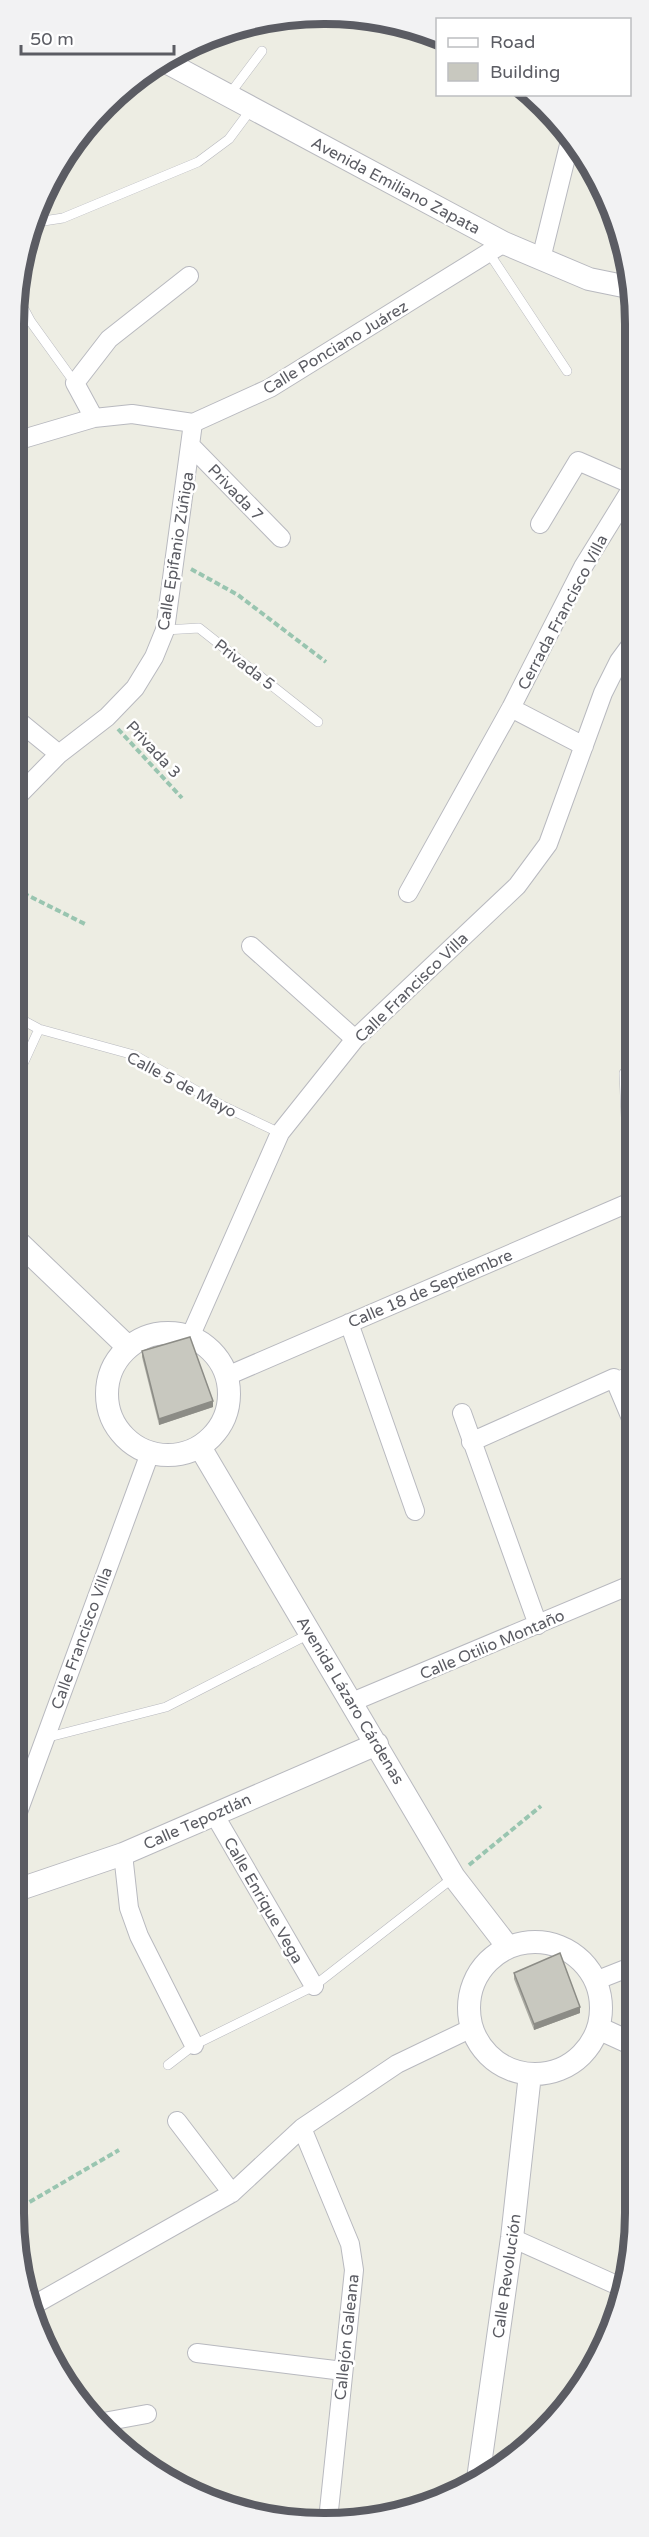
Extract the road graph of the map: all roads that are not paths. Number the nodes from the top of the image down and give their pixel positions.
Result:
1 (262, 51) dead end
2 (171, 66) edge
3 (229, 95) junction
4 (253, 108) junction
5 (568, 149) edge
6 (43, 221) edge
7 (496, 248) junction
8 (541, 259) junction
9 (189, 276) dead end
10 (622, 286) edge
11 (25, 310) edge
12 (567, 371) dead end
13 (75, 383) junction
14 (94, 418) junction
15 (193, 423) junction
16 (24, 439) edge
17 (191, 446) junction
18 (625, 482) edge
19 (625, 499) edge
20 (540, 524) dead end
21 (281, 538) dead end
22 (165, 630) junction
23 (625, 653) edge
24 (511, 708) junction
25 (318, 722) dead end
26 (24, 726) edge
27 (584, 746) junction
28 (59, 754) junction
29 (24, 791) edge
30 (408, 893) dead end
31 (250, 946) dead end
32 (24, 1021) edge
33 (39, 1029) junction
34 (355, 1039) junction
35 (24, 1062) edge
36 (624, 1073) dead end
37 (625, 1096) edge
38 (280, 1133) junction
39 (625, 1204) edge
40 (24, 1248) edge
41 (349, 1323) junction
42 (190, 1337) junction
43 (128, 1347) junction
44 (625, 1372) edge
45 (227, 1376) junction
46 (614, 1378) junction
47 (625, 1404) edge
48 (462, 1413) dead end
49 (471, 1442) junction
50 (200, 1447) junction
51 (150, 1453) junction
52 (415, 1511) dead end
53 (625, 1587) edge
54 (538, 1625) junction
55 (312, 1633) junction
56 (351, 1702) junction
57 (44, 1738) junction
58 (377, 1743) junction
59 (24, 1795) edge
60 (214, 1814) junction
61 (123, 1854) junction
62 (454, 1877) junction
63 (24, 1888) edge
64 (508, 1947) junction
65 (625, 1969) edge
66 (595, 1981) junction
67 (314, 1986) junction
68 (472, 2028) junction
69 (598, 2028) junction
70 (625, 2040) edge
71 (194, 2045) junction
72 (168, 2066) dead end
73 (530, 2073) junction
74 (177, 2121) dead end
75 (302, 2128) junction
76 (231, 2193) junction
77 (512, 2238) junction
78 (616, 2285) edge
79 (38, 2303) edge
80 (197, 2353) dead end
81 (343, 2371) junction
82 (147, 2414) dead end
83 (108, 2421) edge
84 (479, 2470) edge
85 (329, 2513) edge

1 - 3 lane
2 - 3 street, Avenida Emiliano Zapata
3 - 4 street, Avenida Emiliano Zapata
4 - 6 lane
4 - 7 street, Avenida Emiliano Zapata
5 - 8 street
7 - 8 street, Avenida Emiliano Zapata
7 - 12 lane
7 - 15 street, Calle Ponciano Juárez
8 - 10 street, Avenida Emiliano Zapata
9 - 13 street
11 - 13 lane
13 - 14 street
14 - 15 street
14 - 16 street
15 - 17 street, Calle Epifanio Zúñiga
17 - 21 street, Privada 7
17 - 22 street, Calle Epifanio Zúñiga
18 - 20 street, Cerrada Francisco Villa
19 - 24 street, Cerrada Francisco Villa
22 - 25 lane, Privada 5
22 - 28 street, Calle Epifanio Zúñiga
23 - 27 street, Calle Francisco Villa
24 - 27 street, Cerrada Francisco Villa
24 - 30 street, Cerrada Francisco Villa
26 - 28 street
27 - 34 street, Calle Francisco Villa
28 - 29 street, Calle Epifanio Zúñiga
31 - 34 street
32 - 33 lane, Calle 5 de Mayo
33 - 35 lane
33 - 38 lane, Calle 5 de Mayo
34 - 38 street, Calle Francisco Villa
36 - 37 lane
38 - 42 street, Calle Francisco Villa
39 - 41 street, Calle 18 de Septiembre
40 - 43 street
41 - 45 street, Calle 18 de Septiembre
41 - 52 street
42 - 43 street
42 - 45 street
43 - 51 street
44 - 46 lane
45 - 50 street
46 - 47 street
46 - 49 street
48 - 49 street
49 - 54 street
50 - 51 street
50 - 55 street, Avenida Lázaro Cárdenas
51 - 57 street, Calle Francisco Villa
53 - 54 street, Calle Otilio Montaño
54 - 56 street, Calle Otilio Montaño
55 - 56 street, Avenida Lázaro Cárdenas
55 - 57 lane
56 - 58 street, Avenida Lázaro Cárdenas
57 - 59 street, Calle Francisco Villa
58 - 60 street, Calle Tepoztlán
58 - 62 street, Avenida Lázaro Cárdenas
60 - 61 street, Calle Tepoztlán
60 - 67 street, Calle Enrique Vega
61 - 63 street, Calle Tepoztlán
61 - 71 street
62 - 64 street, Avenida Lázaro Cárdenas
62 - 67 lane
64 - 66 street
64 - 68 street
65 - 66 street
66 - 69 street
67 - 71 lane
68 - 73 street
68 - 75 street
69 - 70 street
69 - 73 street
71 - 72 lane
73 - 77 street, Calle Revolución
74 - 76 street
75 - 76 street
75 - 81 street, Callejón Galeana
76 - 79 street
77 - 78 street
77 - 84 street, Calle Revolución
80 - 81 street
81 - 85 street, Callejón Galeana
82 - 83 street

